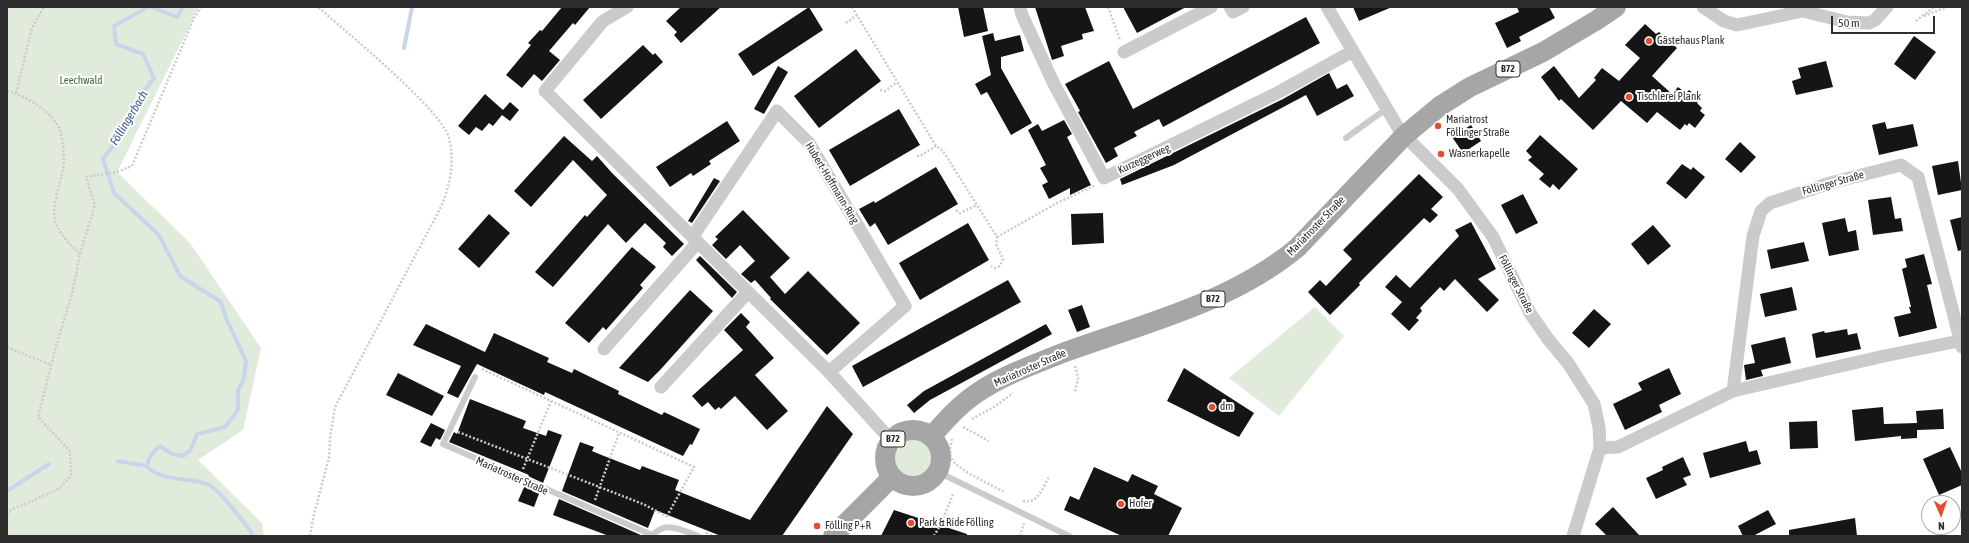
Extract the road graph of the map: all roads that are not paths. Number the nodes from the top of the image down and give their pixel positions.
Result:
1 (627, 7) edge
2 (1020, 7) edge
3 (1211, 7) edge
4 (1230, 7) edge
5 (1243, 7) edge
6 (1327, 7) edge
7 (1616, 7) edge
8 (1703, 7) edge
9 (1887, 7) edge
10 (1353, 50) junction
11 (1124, 52) road end
12 (1386, 109) junction
13 (1404, 136) junction
14 (1346, 138) dead end
15 (695, 239) junction
16 (748, 292) junction
17 (1960, 344) edge
18 (604, 349) dead end
19 (829, 372) junction
20 (475, 377) road end
21 (661, 388) dead end
22 (1733, 391) junction
23 (932, 437) junction
24 (891, 440) junction
25 (1600, 448) junction
26 (938, 472) junction
27 (892, 477) junction
28 (699, 533) edge
29 (652, 536) edge
30 (833, 536) edge
31 (1068, 536) edge
32 (1573, 536) edge

1 - 15 street
2 - 10 street, Kurzeggerweg
3 - 11 street
4 - 5 street
6 - 10 street
7 - 13 main road, Mariatroster Straße / B72
8 - 9 street
10 - 12 street
12 - 13 street
12 - 14 lane
13 - 23 main road, Mariatroster Straße / B72
13 - 25 street, Föllinger Straße
15 - 16 street
15 - 18 street, Hubert-Hoffmann-Ring
15 - 19 street, Hubert-Hoffmann-Ring
16 - 19 street
16 - 21 street
17 - 22 street, Föllinger Straße
17 - 22 street, Föllinger Straße
19 - 24 street
20 - 29 lane, Mariatroster Straße
22 - 25 street, Föllinger Straße
23 - 24 main road, B72
23 - 26 main road
24 - 27 main road, B72
25 - 32 street, Föllinger Straße
26 - 27 main road
26 - 31 lane
27 - 30 main road
28 - 29 lane, Mariatroster Straße

